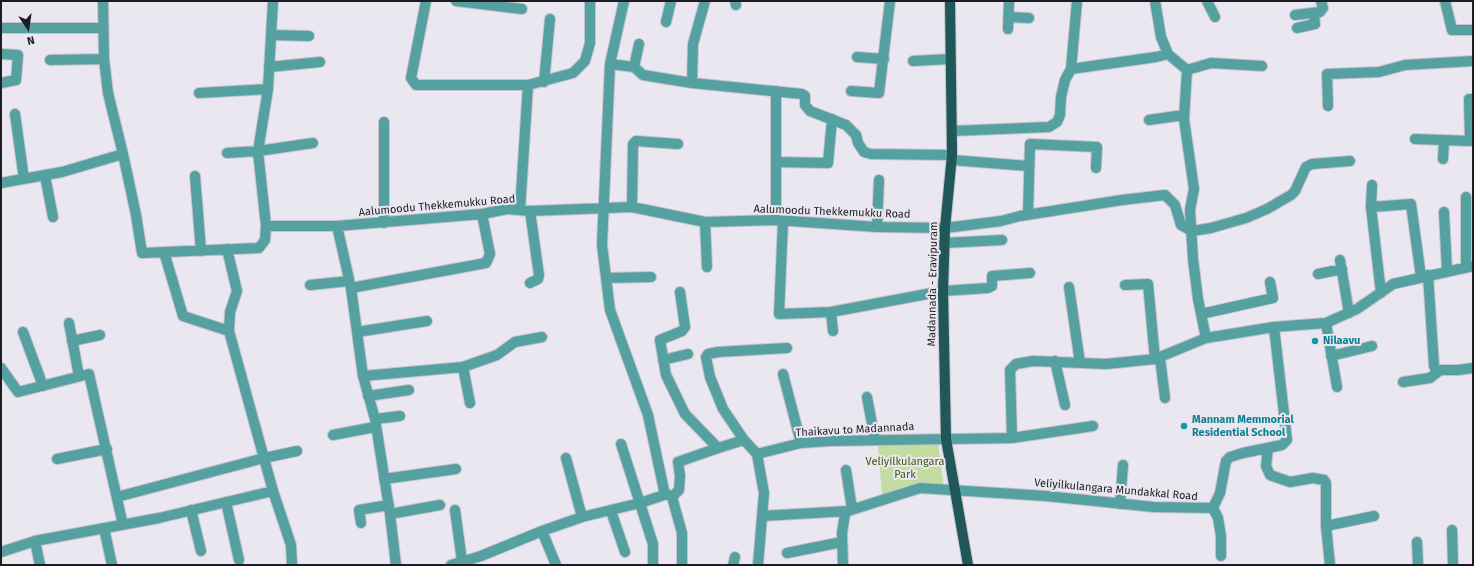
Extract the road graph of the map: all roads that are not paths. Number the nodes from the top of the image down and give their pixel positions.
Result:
1 (103, 1) edge
2 (273, 1) edge
3 (426, 1) edge
4 (456, 1) edge
5 (590, 1) edge
6 (624, 1) edge
7 (671, 1) edge
8 (705, 1) edge
9 (890, 1) edge
10 (950, 1) edge
11 (1009, 1) edge
12 (1077, 1) edge
13 (1155, 1) edge
14 (1207, 1) edge
15 (1321, 1) edge
16 (1445, 1) edge
17 (522, 9) dead end
18 (1314, 14) junction
19 (1295, 15) dead end
20 (1009, 17) junction
21 (1215, 17) dead end
22 (1029, 18) dead end
23 (550, 19) dead end
24 (666, 22) dead end
25 (1, 28) edge
26 (103, 28) junction
27 (1297, 28) dead end
28 (1008, 29) dead end
29 (1473, 30) edge
30 (271, 35) junction
31 (309, 36) dead end
32 (639, 44) dead end
33 (1, 54) edge
34 (1168, 54) junction
35 (857, 57) dead end
36 (104, 59) junction
37 (884, 59) junction
38 (950, 59) junction
39 (50, 60) dead end
40 (1473, 60) edge
41 (913, 61) dead end
42 (320, 62) dead end
43 (610, 64) junction
44 (1262, 66) dead end
45 (270, 67) junction
46 (634, 67) junction
47 (1071, 69) junction
48 (1187, 70) junction
49 (544, 82) junction
50 (1, 83) edge
51 (692, 83) junction
52 (528, 85) junction
53 (268, 89) junction
54 (776, 91) junction
55 (851, 91) dead end
56 (199, 93) dead end
57 (1473, 99) edge
58 (1328, 106) dead end
59 (15, 114) dead end
60 (1184, 115) junction
61 (832, 119) junction
62 (1149, 120) dead end
63 (384, 122) dead end
64 (952, 131) junction
65 (1415, 139) dead end
66 (1444, 140) junction
67 (313, 143) dead end
68 (678, 144) dead end
69 (258, 151) junction
70 (228, 153) dead end
71 (123, 154) junction
72 (952, 157) junction
73 (1443, 159) dead end
74 (1350, 161) dead end
75 (776, 162) junction
76 (1028, 166) junction
77 (1096, 168) dead end
78 (45, 176) junction
79 (195, 176) dead end
80 (24, 179) junction
81 (879, 180) dead end
82 (1, 183) edge
83 (1372, 185) dead end
84 (1466, 197) dead end
85 (632, 207) junction
86 (1372, 207) junction
87 (603, 208) junction
88 (525, 210) junction
89 (1444, 212) dead end
90 (482, 214) junction
91 (1028, 214) junction
92 (53, 217) dead end
93 (779, 220) junction
94 (705, 222) junction
95 (384, 223) junction
96 (266, 226) junction
97 (337, 226) junction
98 (877, 227) junction
99 (945, 228) junction
100 (1192, 231) junction
101 (1002, 240) dead end
102 (944, 244) junction
103 (227, 249) junction
104 (201, 251) junction
105 (164, 252) junction
106 (707, 267) dead end
107 (1469, 267) edge
108 (1447, 271) junction
109 (1030, 273) dead end
110 (1318, 274) dead end
111 (1424, 276) junction
112 (651, 277) dead end
113 (606, 278) junction
114 (1270, 282) dead end
115 (530, 283) dead end
116 (350, 284) junction
117 (310, 285) dead end
118 (1125, 285) dead end
119 (1070, 287) dead end
120 (943, 291) junction
121 (680, 292) dead end
122 (1381, 293) junction
123 (831, 312) junction
124 (1349, 313) junction
125 (1201, 314) junction
126 (427, 321) dead end
127 (69, 323) dead end
128 (1326, 323) junction
129 (1274, 327) junction
130 (230, 331) junction
131 (833, 331) dead end
132 (23, 332) dead end
133 (357, 332) junction
134 (100, 335) dead end
135 (542, 337) dead end
136 (1206, 338) junction
137 (72, 341) junction
138 (1372, 346) dead end
139 (787, 348) dead end
140 (688, 354) dead end
141 (1331, 356) junction
142 (1157, 358) junction
143 (664, 360) junction
144 (1055, 361) junction
145 (1080, 363) junction
146 (463, 367) junction
147 (1, 368) edge
148 (1473, 368) edge
149 (1439, 371) junction
150 (783, 374) dead end
151 (79, 376) junction
152 (363, 376) junction
153 (1403, 382) dead end
154 (43, 386) junction
155 (1337, 387) dead end
156 (409, 390) dead end
157 (368, 396) junction
158 (867, 397) dead end
159 (1165, 398) dead end
160 (470, 403) dead end
161 (1065, 405) dead end
162 (400, 416) dead end
163 (375, 423) junction
164 (1093, 426) dead end
165 (333, 435) dead end
166 (1012, 438) junction
167 (946, 439) junction
168 (744, 440) junction
169 (875, 440) junction
170 (801, 443) junction
171 (621, 444) dead end
172 (718, 448) junction
173 (1268, 448) junction
174 (106, 449) junction
175 (297, 451) dead end
176 (757, 454) junction
177 (264, 458) junction
178 (566, 458) dead end
179 (57, 459) dead end
180 (1124, 465) dead end
181 (456, 469) dead end
182 (846, 470) dead end
183 (384, 479) junction
184 (272, 491) junction
185 (956, 491) junction
186 (668, 496) junction
187 (117, 497) junction
188 (226, 502) junction
189 (640, 503) junction
190 (1120, 504) junction
191 (440, 505) dead end
192 (1213, 508) junction
193 (191, 510) junction
194 (390, 510) junction
195 (454, 510) dead end
196 (850, 510) junction
197 (611, 511) junction
198 (762, 516) junction
199 (1374, 516) dead end
200 (582, 517) junction
201 (361, 523) dead end
202 (123, 524) junction
203 (1326, 526) junction
204 (104, 528) junction
205 (1452, 530) dead end
206 (542, 531) junction
207 (36, 541) junction
208 (842, 542) junction
209 (1417, 542) dead end
210 (201, 551) dead end
211 (1, 552) edge
212 (625, 552) dead end
213 (787, 553) dead end
214 (1221, 556) dead end
215 (239, 560) dead end
216 (482, 560) edge
217 (462, 561) junction
218 (40, 565) edge
219 (112, 565) edge
220 (292, 565) edge
221 (396, 565) edge
222 (451, 565) edge
223 (556, 565) edge
224 (653, 565) edge
225 (682, 565) edge
226 (758, 565) edge
227 (843, 565) edge
228 (968, 565) edge
229 (1330, 565) edge
230 (1418, 565) edge
231 (1453, 565) edge

1 - 26 street
2 - 30 street
3 - 52 street
4 - 17 street
5 - 49 street
6 - 43 street
7 - 24 street
8 - 51 street
9 - 37 street
10 - 38 main road, Madannada - Eravipuram
11 - 20 street
12 - 47 street
13 - 34 street
14 - 21 street
15 - 18 street
16 - 29 street
18 - 19 street
18 - 27 street
20 - 22 street
20 - 28 street
23 - 49 street
25 - 26 street
26 - 36 street
30 - 31 street
30 - 45 street
32 - 46 street
33 - 50 street
34 - 47 street
34 - 48 street
35 - 37 street
36 - 39 street
36 - 71 street
37 - 55 street
38 - 41 street
38 - 64 main road, Madannada - Eravipuram
40 - 58 street
42 - 45 street
43 - 46 street
43 - 87 street
44 - 48 street
45 - 53 street
46 - 51 street
47 - 64 street
48 - 60 street
49 - 52 street
51 - 54 street
52 - 88 street
53 - 56 street
53 - 69 street
54 - 61 street
54 - 75 street
57 - 66 street
59 - 80 street
60 - 62 street
60 - 100 street
61 - 72 street
61 - 75 street
63 - 95 street
64 - 72 main road, Madannada - Eravipuram
65 - 66 street
66 - 73 street
67 - 69 street
68 - 85 street
69 - 70 street
69 - 96 street
71 - 78 street
71 - 105 street
72 - 76 street
72 - 99 main road, Madannada - Eravipuram
74 - 100 street
75 - 93 street
76 - 77 street
76 - 91 street
78 - 80 street
78 - 92 street
79 - 104 street
80 - 82 street
81 - 98 street
83 - 86 street
84 - 107 street
85 - 87 street, Aalumoodu Thekkemukku Road
85 - 94 street, Aalumoodu Thekkemukku Road
86 - 111 street
86 - 122 street
87 - 88 street, Aalumoodu Thekkemukku Road
87 - 113 street
88 - 90 street, Aalumoodu Thekkemukku Road
88 - 115 street
89 - 108 street
90 - 95 street, Aalumoodu Thekkemukku Road
90 - 116 street
91 - 99 street, Aalumoodu Thekkemukku Road
91 - 100 street, Aalumoodu Thekkemukku Road
93 - 94 street, Aalumoodu Thekkemukku Road
93 - 98 street, Aalumoodu Thekkemukku Road
93 - 123 street
94 - 106 street
95 - 97 street, Aalumoodu Thekkemukku Road
96 - 97 street, Aalumoodu Thekkemukku Road
96 - 103 street
97 - 116 street
98 - 99 street, Aalumoodu Thekkemukku Road
99 - 102 main road, Madannada - Eravipuram
100 - 125 street
101 - 102 street
102 - 120 main road, Madannada - Eravipuram
103 - 104 street
103 - 130 street
104 - 105 street
105 - 130 street
107 - 108 street
108 - 111 street
109 - 120 street
110 - 124 street
111 - 122 street
111 - 149 street
112 - 113 street
113 - 186 street
114 - 125 street
116 - 117 street
116 - 133 street
118 - 142 street
119 - 145 street
120 - 123 street
120 - 167 main road, Madannada - Eravipuram
121 - 143 street
122 - 124 street
123 - 131 street
124 - 128 street
125 - 136 street
126 - 133 street
127 - 137 street
128 - 129 street
128 - 141 street
129 - 136 street
129 - 173 street, Veliyilkulangara Mundakkal Road
130 - 177 street
132 - 154 street
133 - 152 street
134 - 137 street
135 - 146 street
136 - 142 street
137 - 151 street
138 - 141 street
139 - 168 street
140 - 143 street
141 - 155 street
142 - 145 street
142 - 159 street
143 - 172 street
144 - 145 street
144 - 161 street
144 - 166 street
146 - 152 street
146 - 160 street
147 - 154 street
148 - 149 street
149 - 153 street
150 - 170 street
151 - 154 street
151 - 174 street
152 - 157 street
156 - 157 street
157 - 163 street
158 - 169 street
162 - 163 street
163 - 165 street
163 - 183 street
164 - 166 street, Thaikavu to Madannada
166 - 167 street, Thaikavu to Madannada
167 - 169 street, Thaikavu to Madannada
167 - 185 main road, Madannada - Eravipuram
168 - 172 street
168 - 176 street
169 - 170 street, Thaikavu to Madannada
170 - 176 street, Thaikavu to Madannada
171 - 189 street
172 - 186 street
173 - 192 street, Veliyilkulangara Mundakkal Road
173 - 203 street
174 - 179 street
174 - 187 street
175 - 177 street
176 - 198 street
177 - 184 street
177 - 187 street
178 - 200 street
180 - 190 street
181 - 183 street
182 - 196 street
183 - 194 street
184 - 188 street
184 - 220 street
185 - 190 street, Veliyilkulangara Mundakkal Road
185 - 196 street, Veliyilkulangara Mundakkal Road
185 - 228 main road, Madannada - Eravipuram
186 - 189 street
186 - 225 street
187 - 202 street
188 - 193 street
188 - 215 street
189 - 197 street
189 - 224 street
190 - 192 street, Veliyilkulangara Mundakkal Road
191 - 194 street
192 - 214 street
193 - 202 street
193 - 210 street
194 - 201 street
194 - 221 street
195 - 217 street
196 - 198 street, Veliyilkulangara Mundakkal Road
196 - 208 street
197 - 200 street
197 - 212 street
198 - 226 street
199 - 203 street
200 - 206 street
202 - 204 street
203 - 229 street
204 - 207 street
204 - 219 street
205 - 231 street
206 - 216 street
206 - 223 street
207 - 211 street
207 - 218 street
208 - 213 street
208 - 227 street
209 - 230 street
216 - 217 street
217 - 222 street

